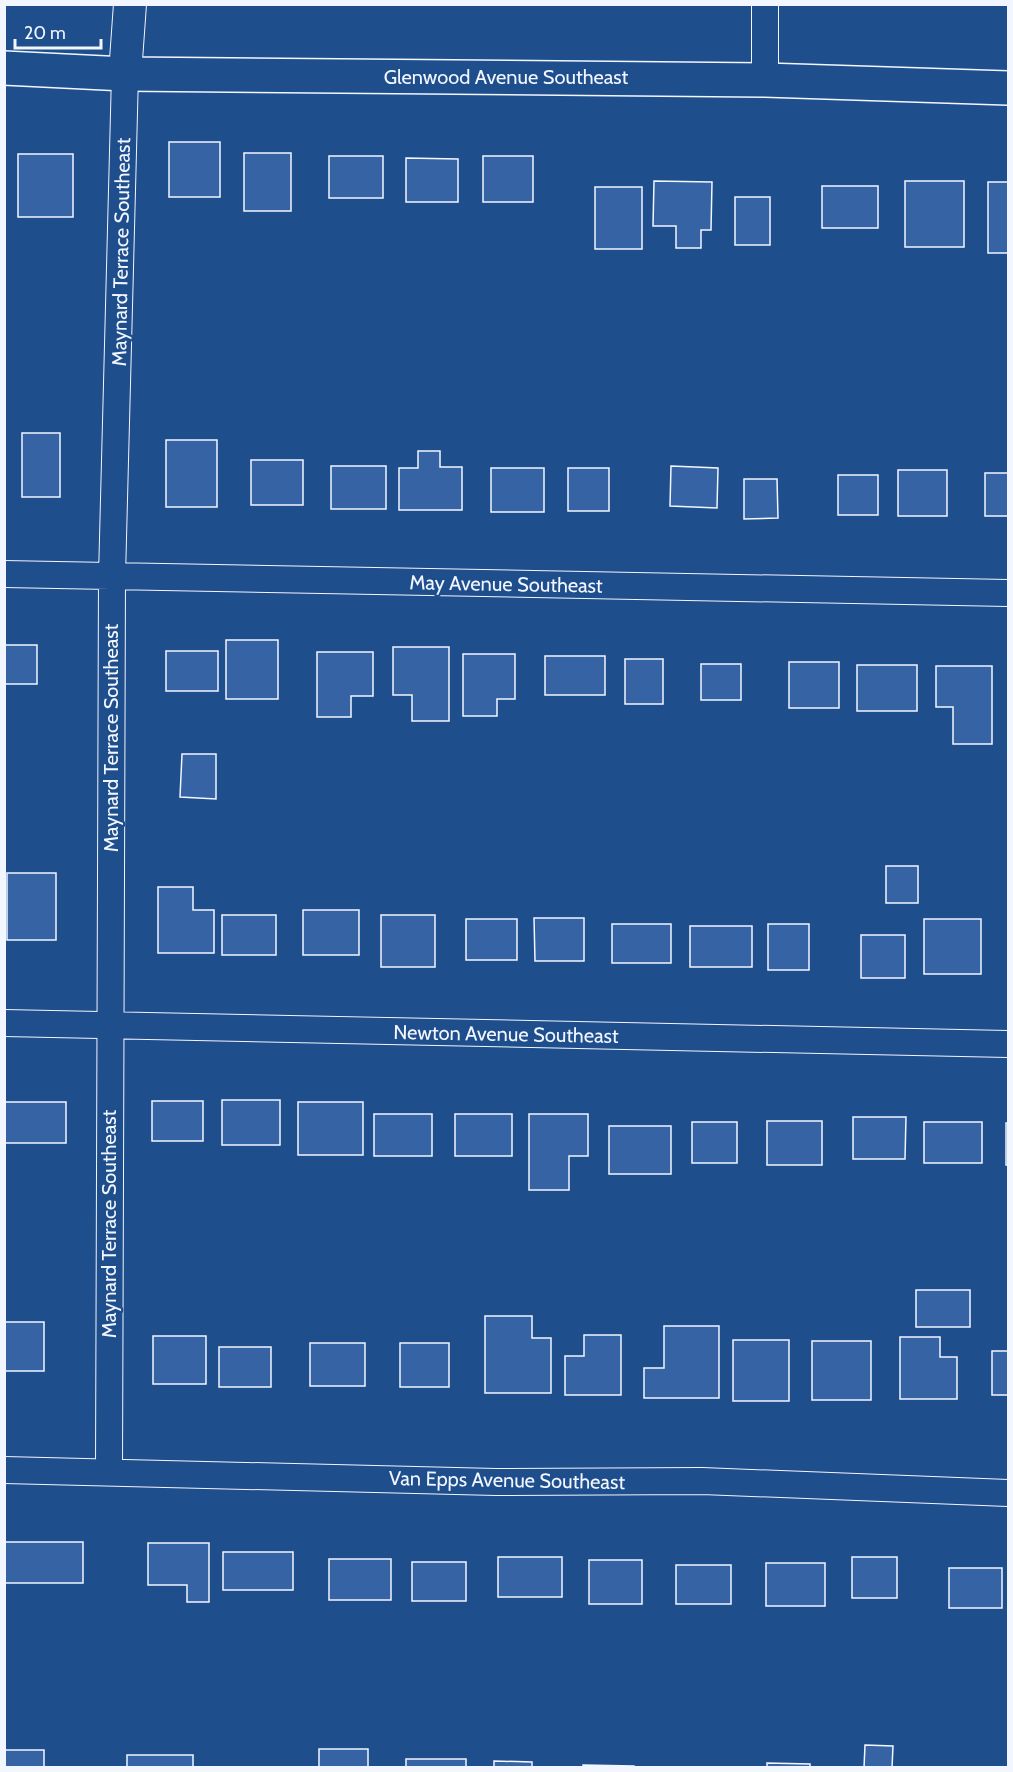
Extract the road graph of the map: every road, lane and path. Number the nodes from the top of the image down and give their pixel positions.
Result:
1 (130, 4) edge
2 (765, 4) edge
3 (4, 68) edge
4 (125, 74) junction
5 (765, 80) junction
6 (1008, 88) edge
7 (4, 574) edge
8 (112, 577) junction
9 (1008, 593) edge
10 (4, 1023) edge
11 (109, 1026) junction
12 (1008, 1044) edge
13 (4, 1470) edge
14 (109, 1472) junction
15 (1008, 1493) edge

1 - 4 street, Maynard Terrace Southeast
2 - 5 street
3 - 4 main road, Glenwood Avenue Southeast
4 - 5 main road, Glenwood Avenue Southeast
4 - 8 street, Maynard Terrace Southeast
5 - 6 main road, Glenwood Avenue Southeast
7 - 8 street, May Avenue Southeast
8 - 9 street, May Avenue Southeast
8 - 11 street, Maynard Terrace Southeast
10 - 11 street, Newton Avenue Southeast
11 - 12 street, Newton Avenue Southeast
11 - 14 street, Maynard Terrace Southeast
13 - 14 street, Van Epps Avenue Southeast
14 - 15 street, Van Epps Avenue Southeast

